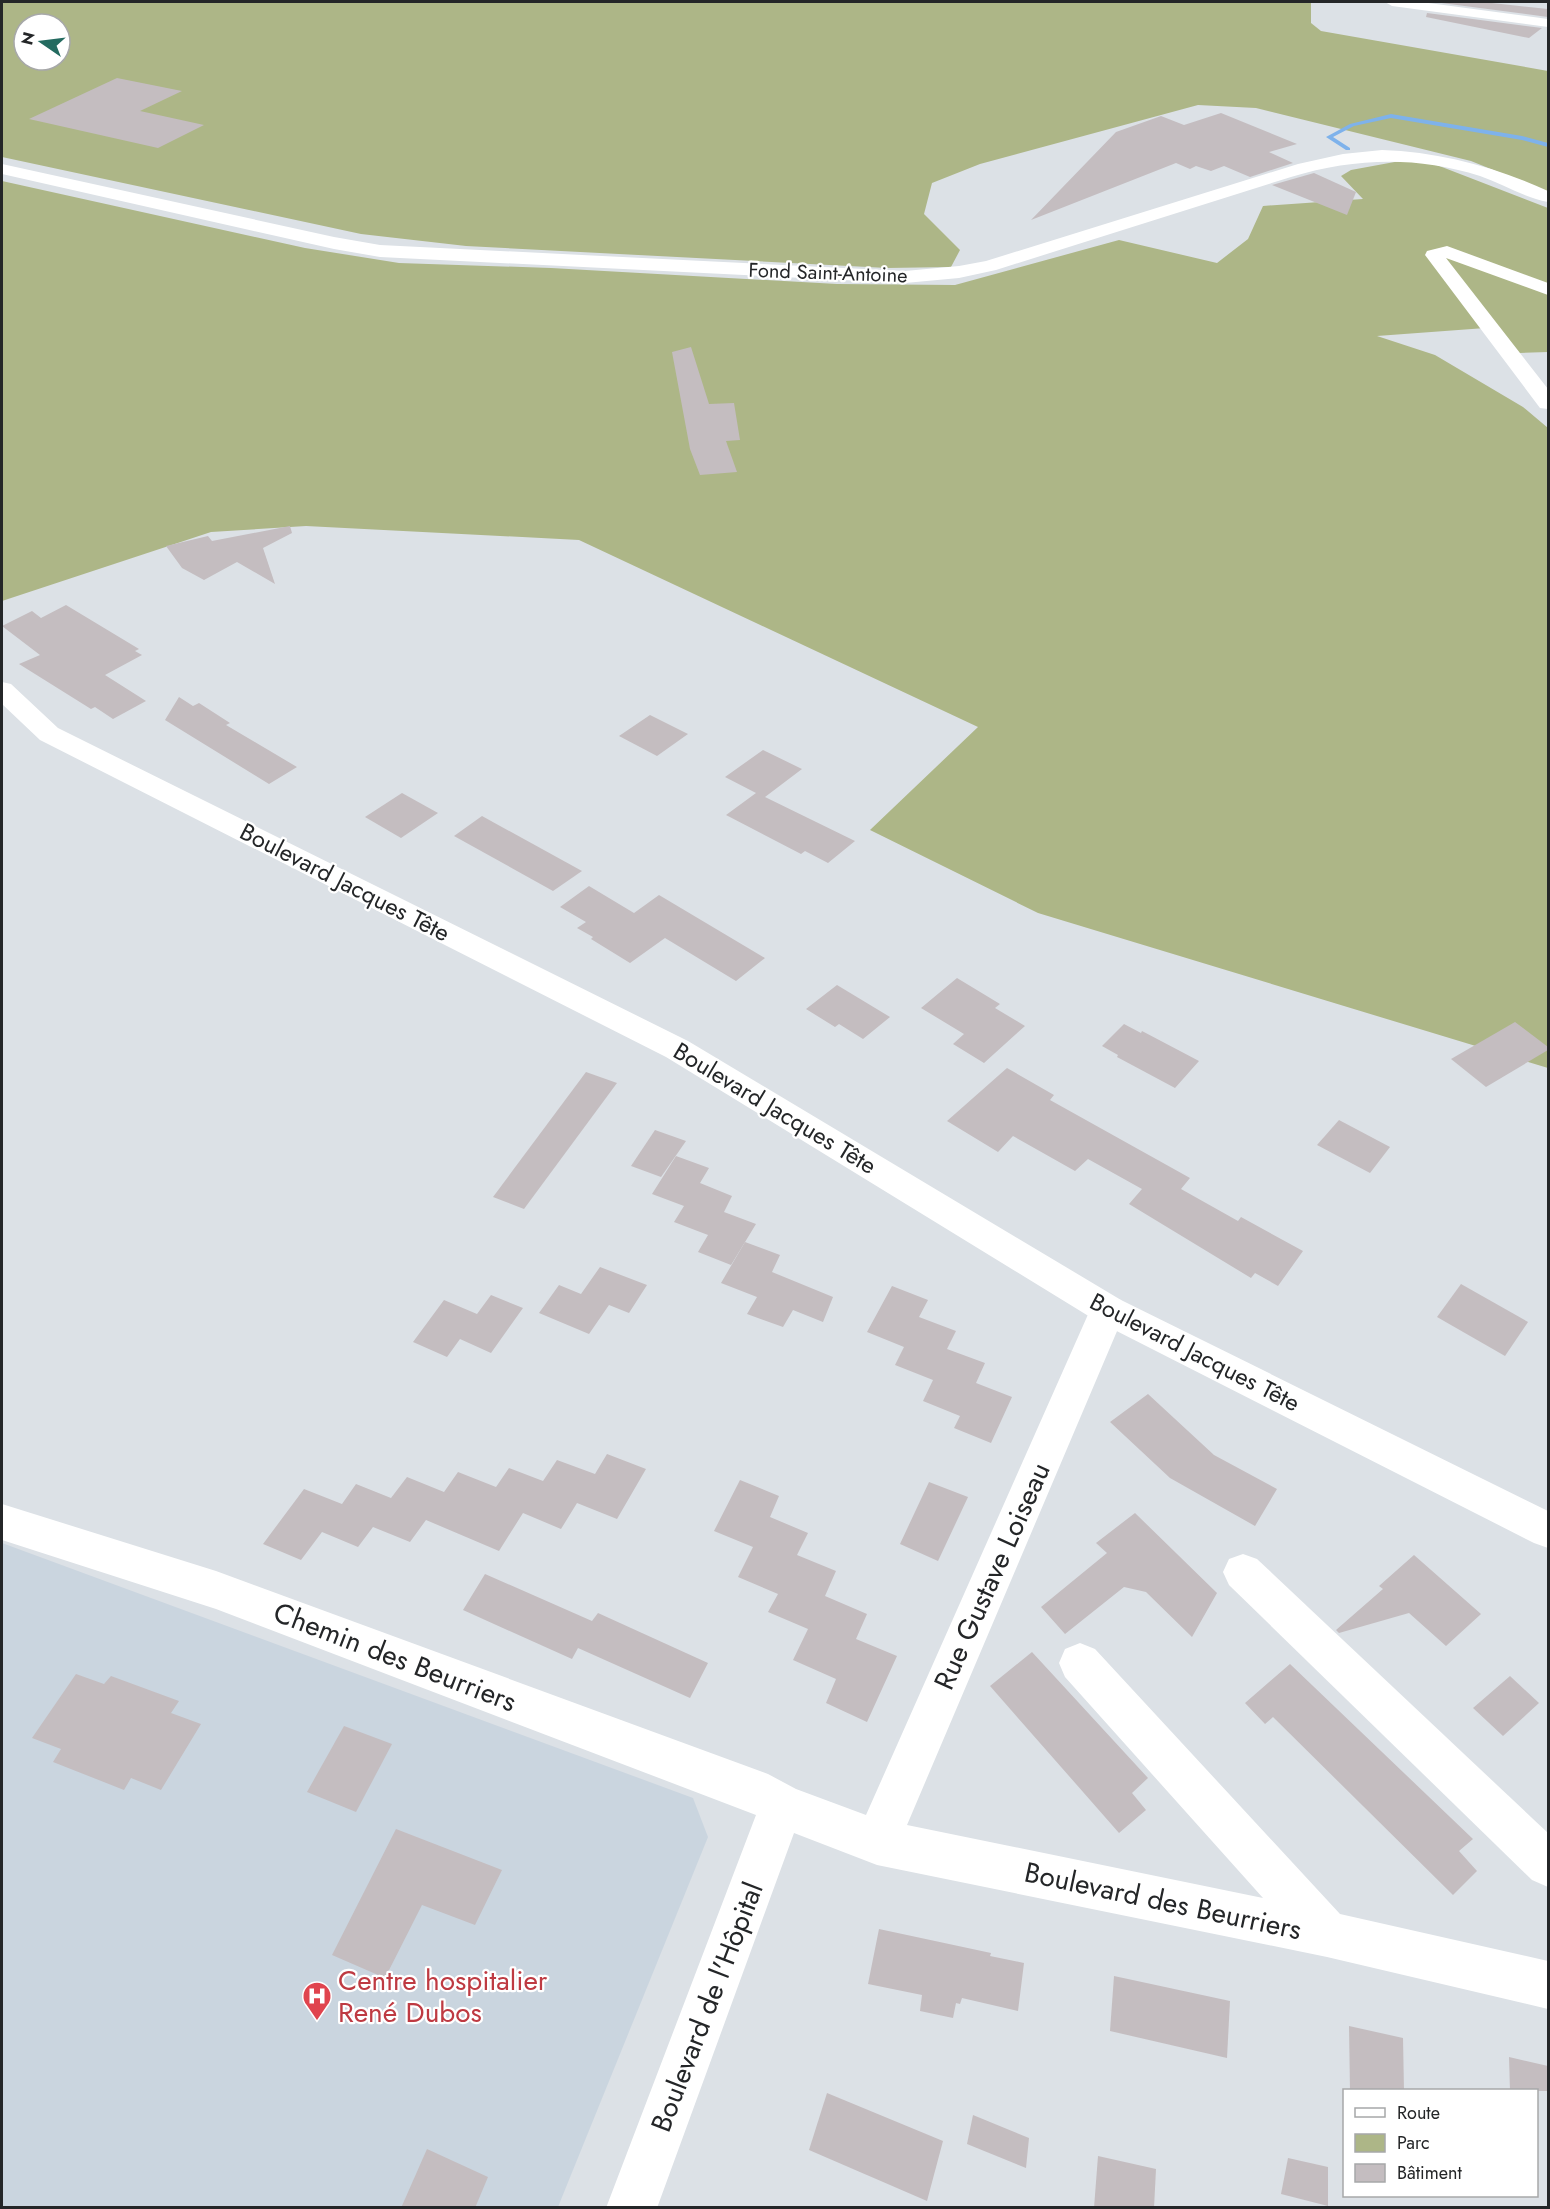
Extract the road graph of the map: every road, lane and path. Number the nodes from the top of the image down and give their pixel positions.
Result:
1 (1392, 2) edge
2 (1548, 23) edge
3 (2, 169) edge
4 (1548, 197) edge
5 (1548, 289) edge
6 (1548, 403) edge
7 (2, 690) edge
8 (1108, 1310) junction
9 (2, 1522) edge
10 (1548, 1530) edge
11 (1244, 1572) dead end
12 (1080, 1663) dead end
13 (782, 1806) junction
14 (877, 1842) junction
15 (1548, 1864) edge
16 (1327, 1934) junction
17 (1548, 1985) edge
18 (631, 2208) edge

1 - 2 street
3 - 4 street, Fond Saint-Antoine
5 - 6 street
7 - 8 street, Boulevard Jacques Tête
8 - 10 street, Boulevard Jacques Tête
8 - 14 street, Rue Gustave Loiseau
9 - 13 street, Chemin des Beurriers
11 - 15 street
12 - 16 street
13 - 14 street, Boulevard des Beurriers
13 - 18 street, Boulevard de l'Hôpital
14 - 16 street, Boulevard des Beurriers
16 - 17 street, Boulevard des Beurriers

